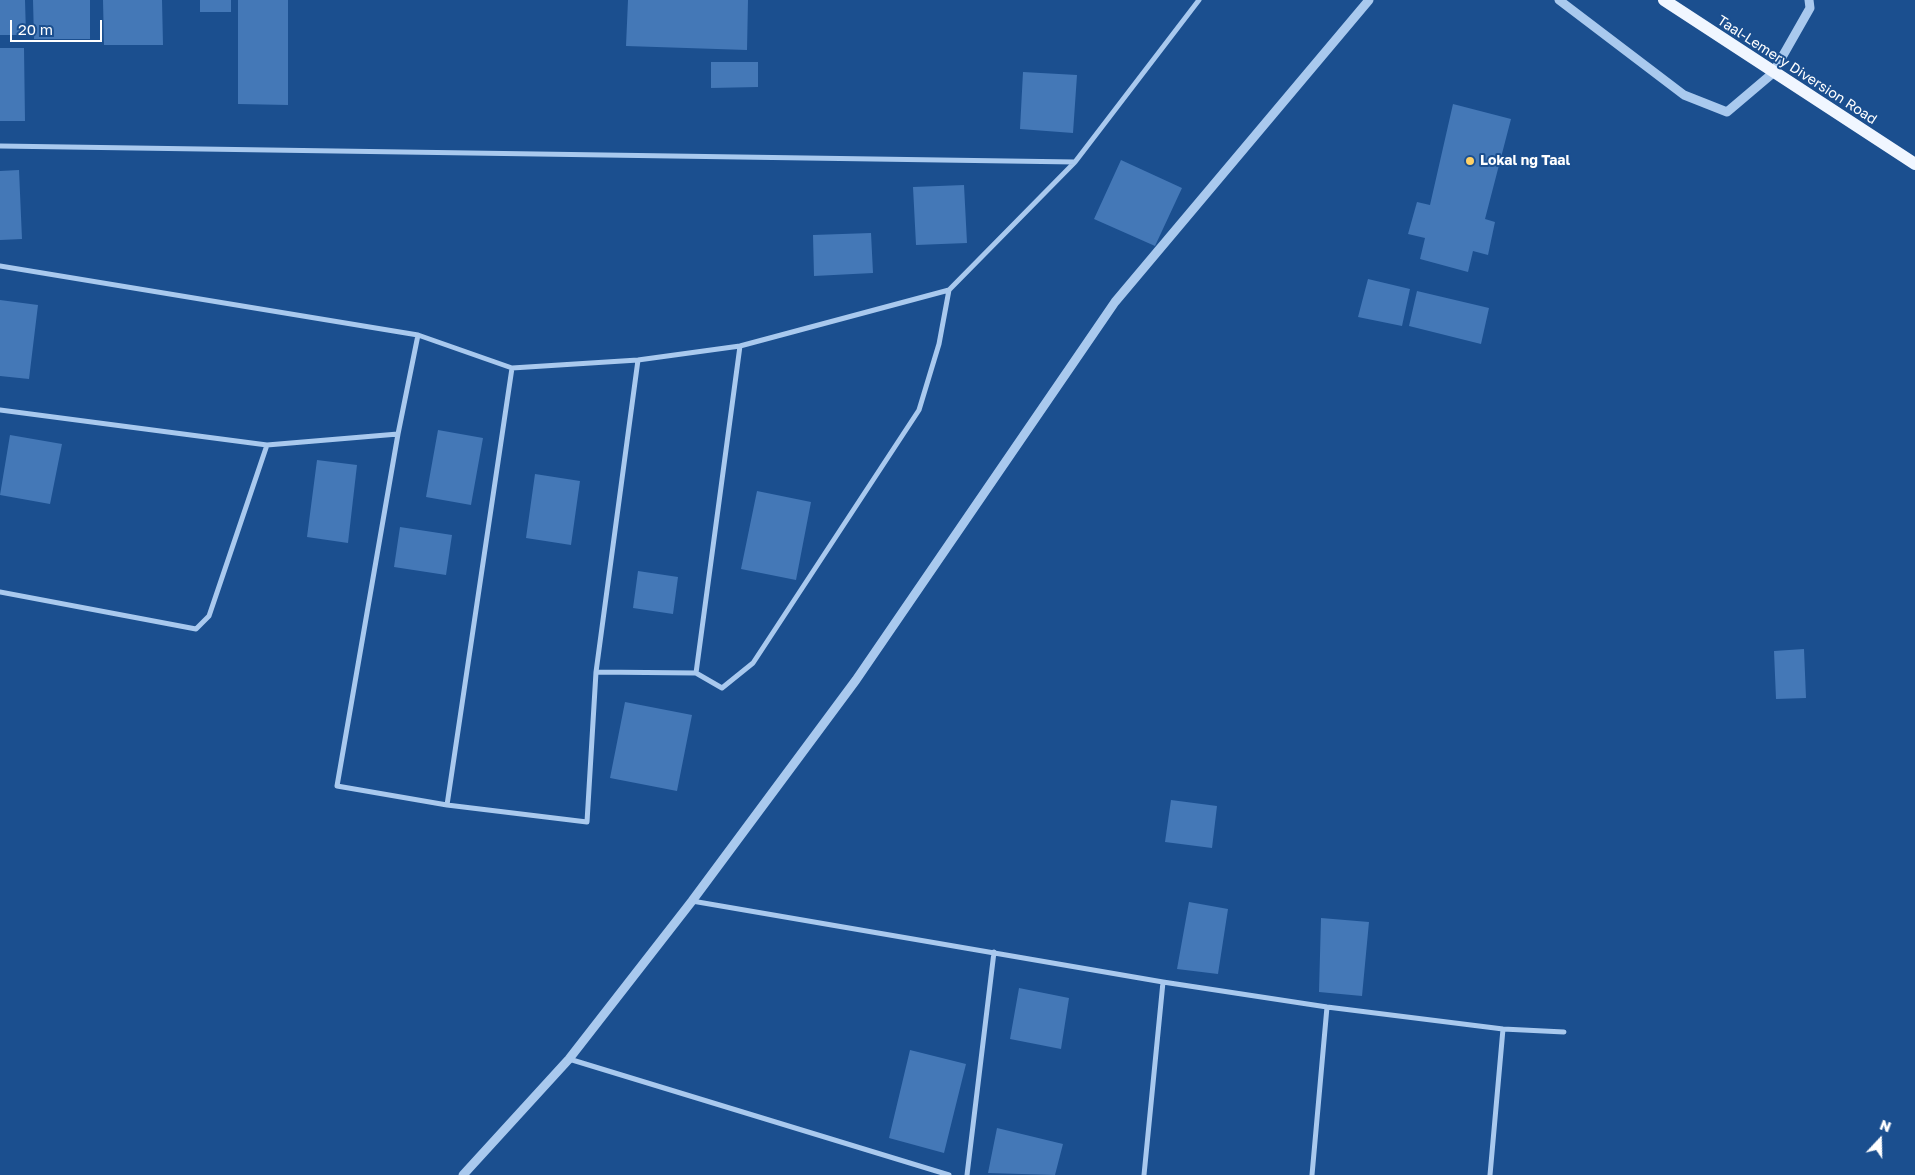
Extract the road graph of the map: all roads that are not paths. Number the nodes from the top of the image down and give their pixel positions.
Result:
1 (1199, 0) edge
2 (1369, 0) edge
3 (1559, 0) edge
4 (1664, 0) edge
5 (1809, 0) edge
6 (1773, 73) junction
7 (0, 146) edge
8 (1075, 162) junction
9 (1915, 164) edge
10 (0, 266) edge
11 (948, 290) junction
12 (418, 335) junction
13 (740, 346) junction
14 (638, 360) junction
15 (512, 368) junction
16 (0, 410) edge
17 (398, 434) junction
18 (267, 445) junction
19 (0, 592) edge
20 (596, 672) junction
21 (696, 674) junction
22 (447, 805) junction
23 (692, 901) junction
24 (994, 952) junction
25 (1163, 982) junction
26 (1327, 1007) junction
27 (1503, 1030) junction
28 (1564, 1032) dead end
29 (569, 1059) junction
30 (463, 1175) edge
31 (949, 1175) edge
32 (967, 1175) edge
33 (1144, 1175) edge
34 (1312, 1175) edge
35 (1490, 1175) edge

1 - 8 street
2 - 23 street
3 - 6 street
4 - 6 main road, Taal-Lemery Diversion Road
5 - 6 street
6 - 9 main road, Taal-Lemery Diversion Road
7 - 8 street
8 - 11 street
10 - 12 street
11 - 13 street
11 - 21 street
12 - 15 street
12 - 17 street
13 - 14 street
13 - 21 street
14 - 15 street
14 - 20 street
15 - 22 street
16 - 18 street
17 - 18 street
17 - 22 street
18 - 19 street
20 - 21 street
20 - 22 street
23 - 24 street
23 - 29 street
24 - 25 street
24 - 32 street
25 - 26 street
25 - 33 street
26 - 27 street
26 - 34 street
27 - 28 street
27 - 35 street
29 - 30 street
29 - 31 street

